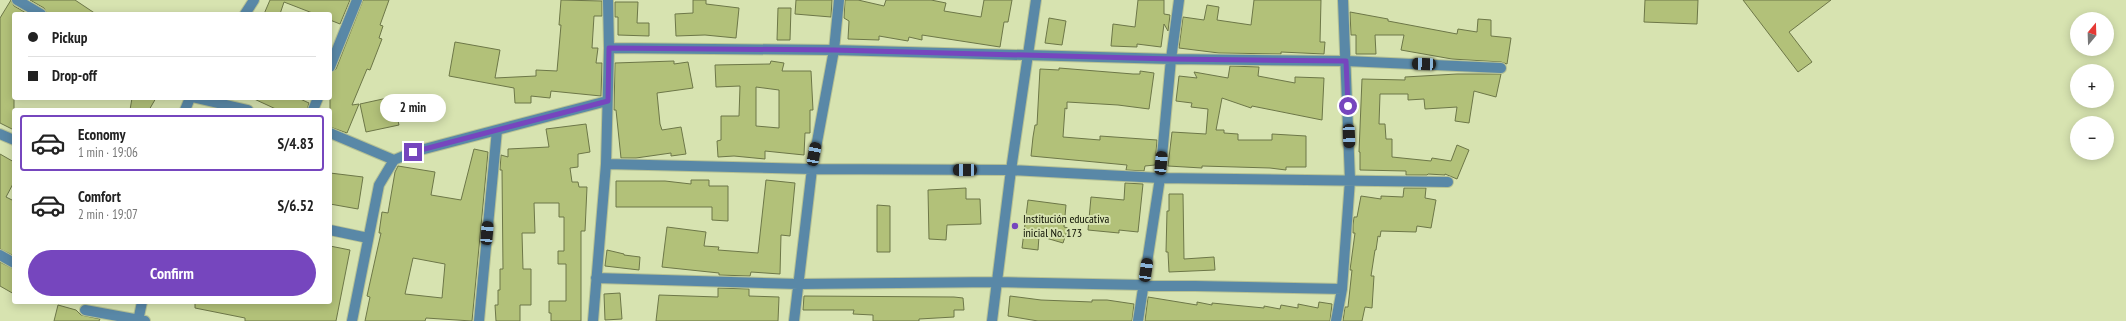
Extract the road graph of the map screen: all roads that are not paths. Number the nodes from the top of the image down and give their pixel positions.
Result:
1 (17, 0) edge
2 (254, 0) edge
3 (357, 0) edge
4 (608, 0) edge
5 (839, 0) edge
6 (1036, 0) edge
7 (1179, 0) edge
8 (1343, 0) edge
9 (38, 12) edge
10 (246, 12) edge
11 (609, 48) junction
12 (834, 50) junction
13 (1028, 55) junction
14 (1171, 59) junction
15 (1346, 61) junction
16 (332, 62) edge
17 (1502, 68) dead end
18 (205, 100) edge
19 (608, 101) junction
20 (239, 108) edge
21 (497, 130) junction
22 (0, 134) edge
23 (332, 134) edge
24 (12, 139) edge
25 (394, 160) junction
26 (606, 164) junction
27 (812, 169) junction
28 (1010, 170) junction
29 (1160, 178) junction
30 (1350, 180) junction
31 (1448, 182) dead end
32 (332, 230) edge
33 (368, 238) junction
34 (0, 255) edge
35 (12, 262) edge
36 (596, 278) junction
37 (997, 282) junction
38 (798, 284) junction
39 (1144, 285) junction
40 (1342, 289) junction
41 (142, 304) edge
42 (85, 310) dead end
43 (140, 321) edge
44 (352, 321) edge
45 (479, 321) edge
46 (593, 321) edge
47 (794, 321) edge
48 (992, 321) edge
49 (1138, 321) edge
50 (1336, 321) edge

1 - 9 street
2 - 10 street
3 - 16 street
4 - 11 street
5 - 12 street
6 - 13 street
7 - 14 street
8 - 15 street
11 - 12 street
11 - 19 street
12 - 13 street
12 - 27 street
13 - 14 street
13 - 28 street
14 - 15 street
14 - 29 street
15 - 17 street
15 - 30 street
18 - 20 street
19 - 21 street
19 - 26 street
21 - 25 street
21 - 45 street
22 - 24 street
23 - 25 street
25 - 33 street
26 - 27 street
26 - 36 street
27 - 28 street
27 - 38 street
28 - 29 street
28 - 37 street
29 - 30 street
29 - 39 street
30 - 31 street
30 - 40 street
32 - 33 street
33 - 44 street
34 - 35 street
36 - 38 street
36 - 46 street
37 - 38 street
37 - 39 street
37 - 48 street
38 - 47 street
39 - 40 street
39 - 49 street
40 - 50 street
41 - 43 street
42 - 43 street

